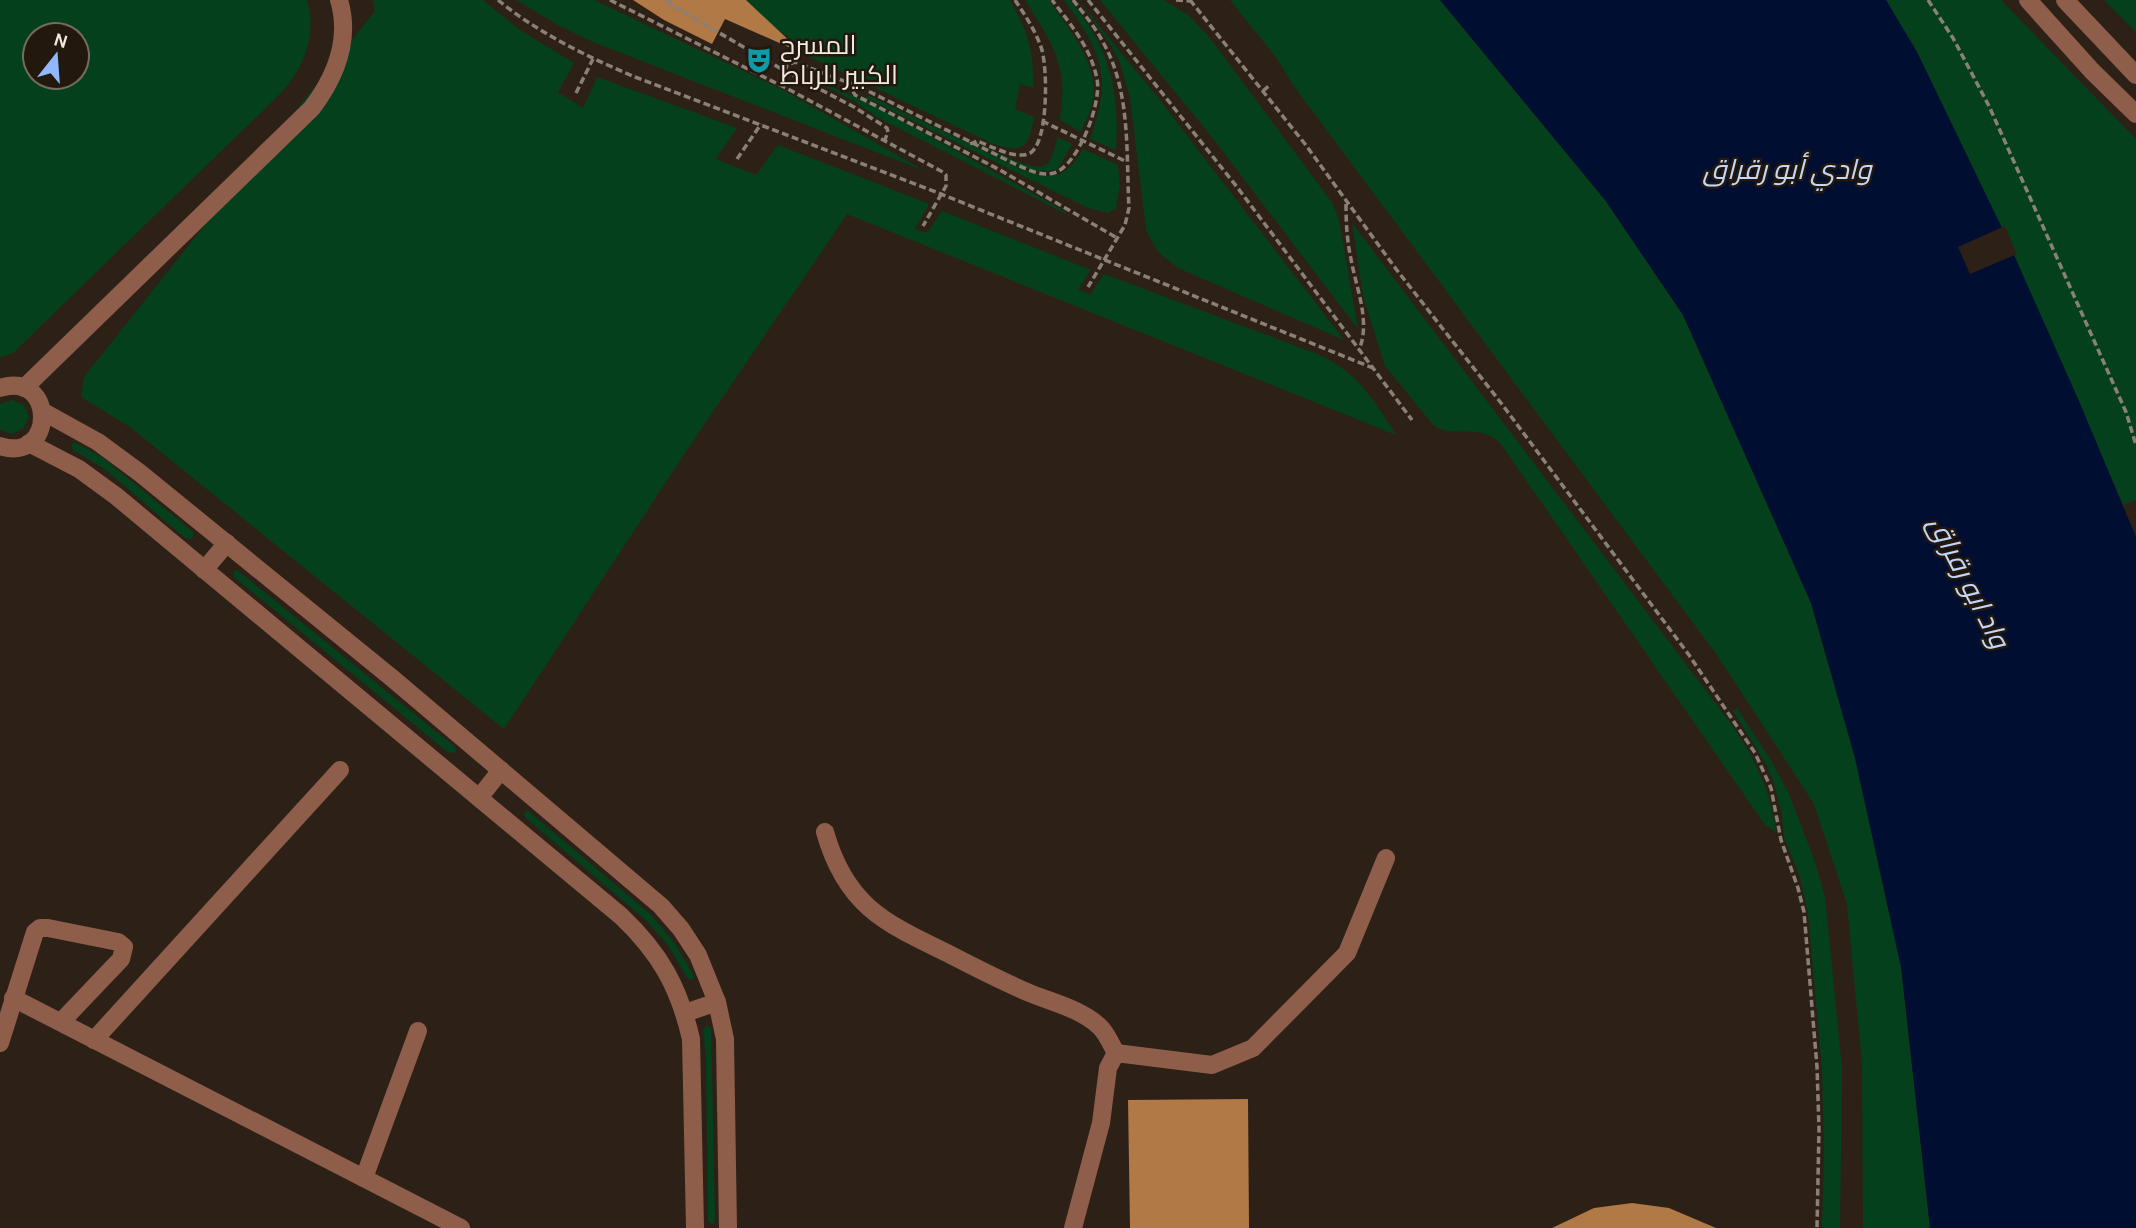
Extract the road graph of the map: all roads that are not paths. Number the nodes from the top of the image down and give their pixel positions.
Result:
1 (339, 0) edge
2 (2028, 0) edge
3 (2065, 0) edge
4 (2136, 75) edge
5 (2136, 114) edge
6 (1, 387) edge
7 (24, 388) junction
8 (42, 411) junction
9 (29, 443) junction
10 (6, 448) edge
11 (0, 464) edge
12 (227, 543) junction
13 (205, 570) junction
14 (340, 770) dead end
15 (501, 770) junction
16 (479, 797) junction
17 (825, 832) dead end
18 (1386, 858) dead end
19 (13, 998) junction
20 (717, 1002) junction
21 (685, 1013) junction
22 (61, 1023) junction
23 (418, 1031) dead end
24 (94, 1040) junction
25 (0, 1043) edge
26 (1116, 1053) junction
27 (364, 1178) junction
28 (461, 1228) edge
29 (695, 1228) edge
30 (728, 1228) edge
31 (1073, 1228) edge

1 - 7 street
2 - 5 street
3 - 4 street
6 - 7 street
7 - 8 street
8 - 9 street
8 - 12 street
9 - 10 street
9 - 13 street
10 - 11 street
12 - 13 street
12 - 15 street
13 - 16 street
14 - 24 street
15 - 16 street
15 - 20 street
16 - 21 street
17 - 26 street
18 - 26 street
19 - 22 street
19 - 22 street
19 - 25 street
20 - 21 street
20 - 30 street
21 - 29 street
22 - 24 street
23 - 27 street
24 - 27 street
26 - 31 street
27 - 28 street

